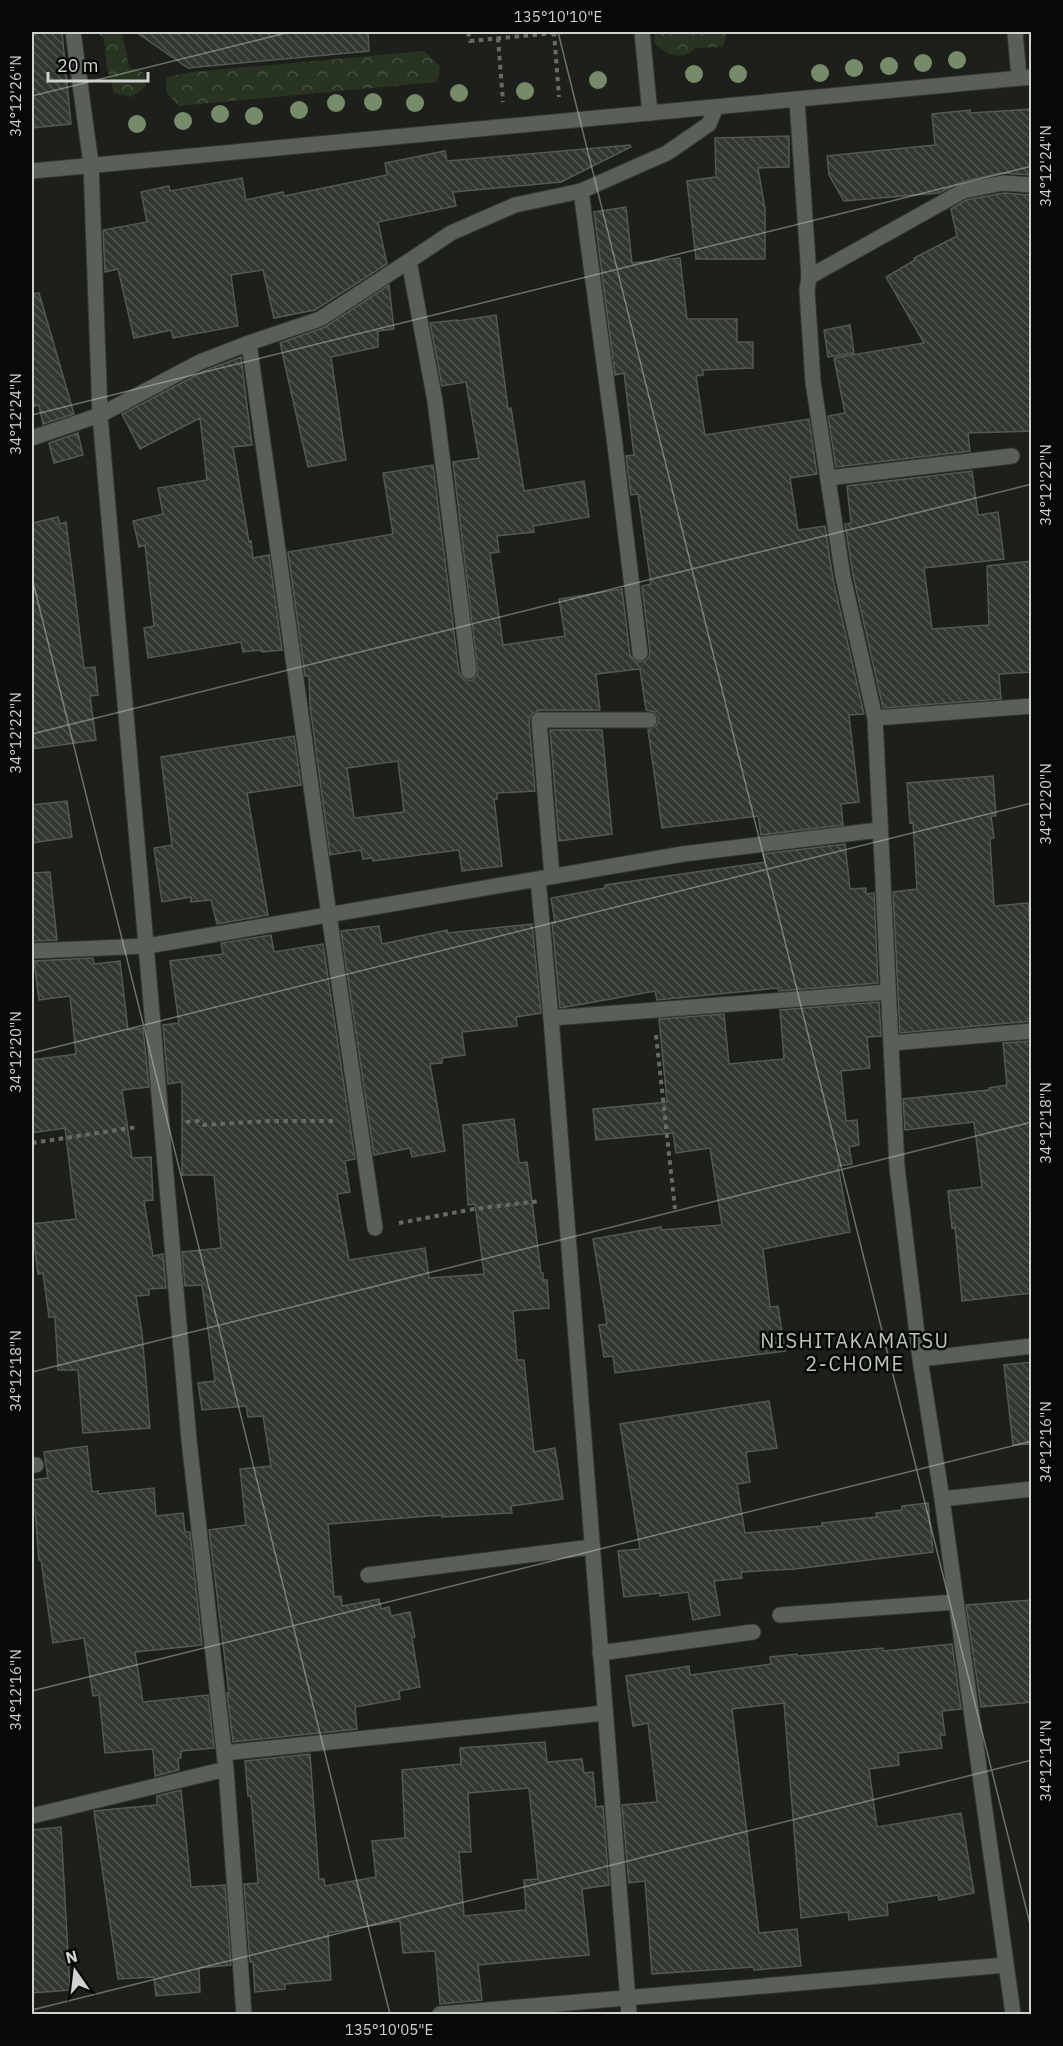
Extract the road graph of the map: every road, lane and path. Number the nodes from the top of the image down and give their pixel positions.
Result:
1 (73, 32) edge
2 (468, 32) edge
3 (554, 32) edge
4 (565, 32) edge
5 (642, 32) edge
6 (1015, 32) edge
7 (498, 38) junction
8 (1025, 78) edge
9 (797, 100) junction
10 (716, 107) junction
11 (650, 113) junction
12 (561, 121) junction
13 (505, 127) junction
14 (91, 165) junction
15 (32, 171) edge
16 (1032, 185) edge
17 (581, 191) junction
18 (409, 261) junction
19 (809, 277) junction
20 (249, 343) junction
21 (100, 415) junction
22 (32, 438) edge
23 (1012, 456) dead end
24 (828, 478) junction
25 (640, 653) dead end
26 (469, 671) dead end
27 (1032, 706) edge
28 (875, 718) junction
29 (649, 720) dead end
30 (879, 830) junction
31 (545, 877) junction
32 (328, 915) junction
33 (147, 946) junction
34 (32, 951) edge
35 (888, 992) junction
36 (653, 1010) junction
37 (551, 1018) junction
38 (1032, 1031) edge
39 (892, 1043) junction
40 (360, 1121) junction
41 (162, 1124) junction
42 (32, 1143) edge
43 (565, 1198) junction
44 (675, 1209) dead end
45 (375, 1227) joint
46 (1032, 1346) edge
47 (920, 1359) junction
48 (1032, 1489) edge
49 (942, 1499) junction
50 (592, 1547) junction
51 (368, 1575) dead end
52 (956, 1602) junction
53 (780, 1615) dead end
54 (753, 1632) dead end
55 (600, 1653) junction
56 (605, 1713) junction
57 (224, 1753) junction
58 (226, 1769) junction
59 (32, 1816) edge
60 (1006, 1965) junction
61 (628, 1998) junction
62 (244, 2014) edge
63 (440, 2014) edge
64 (629, 2014) edge
65 (1012, 2014) edge

1 - 14 street
2 - 7 path
3 - 4 path
3 - 7 path
3 - 12 path
5 - 11 street
6 - 8 street
7 - 13 path
8 - 9 street
9 - 10 street
9 - 19 street
10 - 11 street
10 - 17 street
11 - 12 street
12 - 13 street
13 - 14 street
14 - 15 street
14 - 21 street
16 - 19 street
17 - 18 street
17 - 25 street
18 - 20 street
18 - 26 street
19 - 24 street
20 - 21 street
20 - 32 street
21 - 22 street
21 - 33 street
23 - 24 street
24 - 28 street
27 - 28 street
28 - 30 street
29 - 31 street
30 - 31 street
30 - 35 street
31 - 32 street
31 - 37 street
32 - 33 street
32 - 40 street
33 - 34 street
33 - 41 street
35 - 36 street
35 - 39 street
36 - 37 street
36 - 44 path
37 - 43 street
38 - 39 street
39 - 47 street
40 - 41 path
40 - 45 street
41 - 42 path
41 - 57 street
43 - 45 path
43 - 50 street
46 - 47 street
47 - 49 street
48 - 49 street
49 - 52 street
50 - 51 street
50 - 55 street
52 - 53 street
52 - 60 street
54 - 55 street
55 - 56 street
56 - 57 street
56 - 61 street
57 - 58 street
58 - 59 street
58 - 62 street
60 - 61 street
60 - 65 street
61 - 63 street
61 - 64 street

